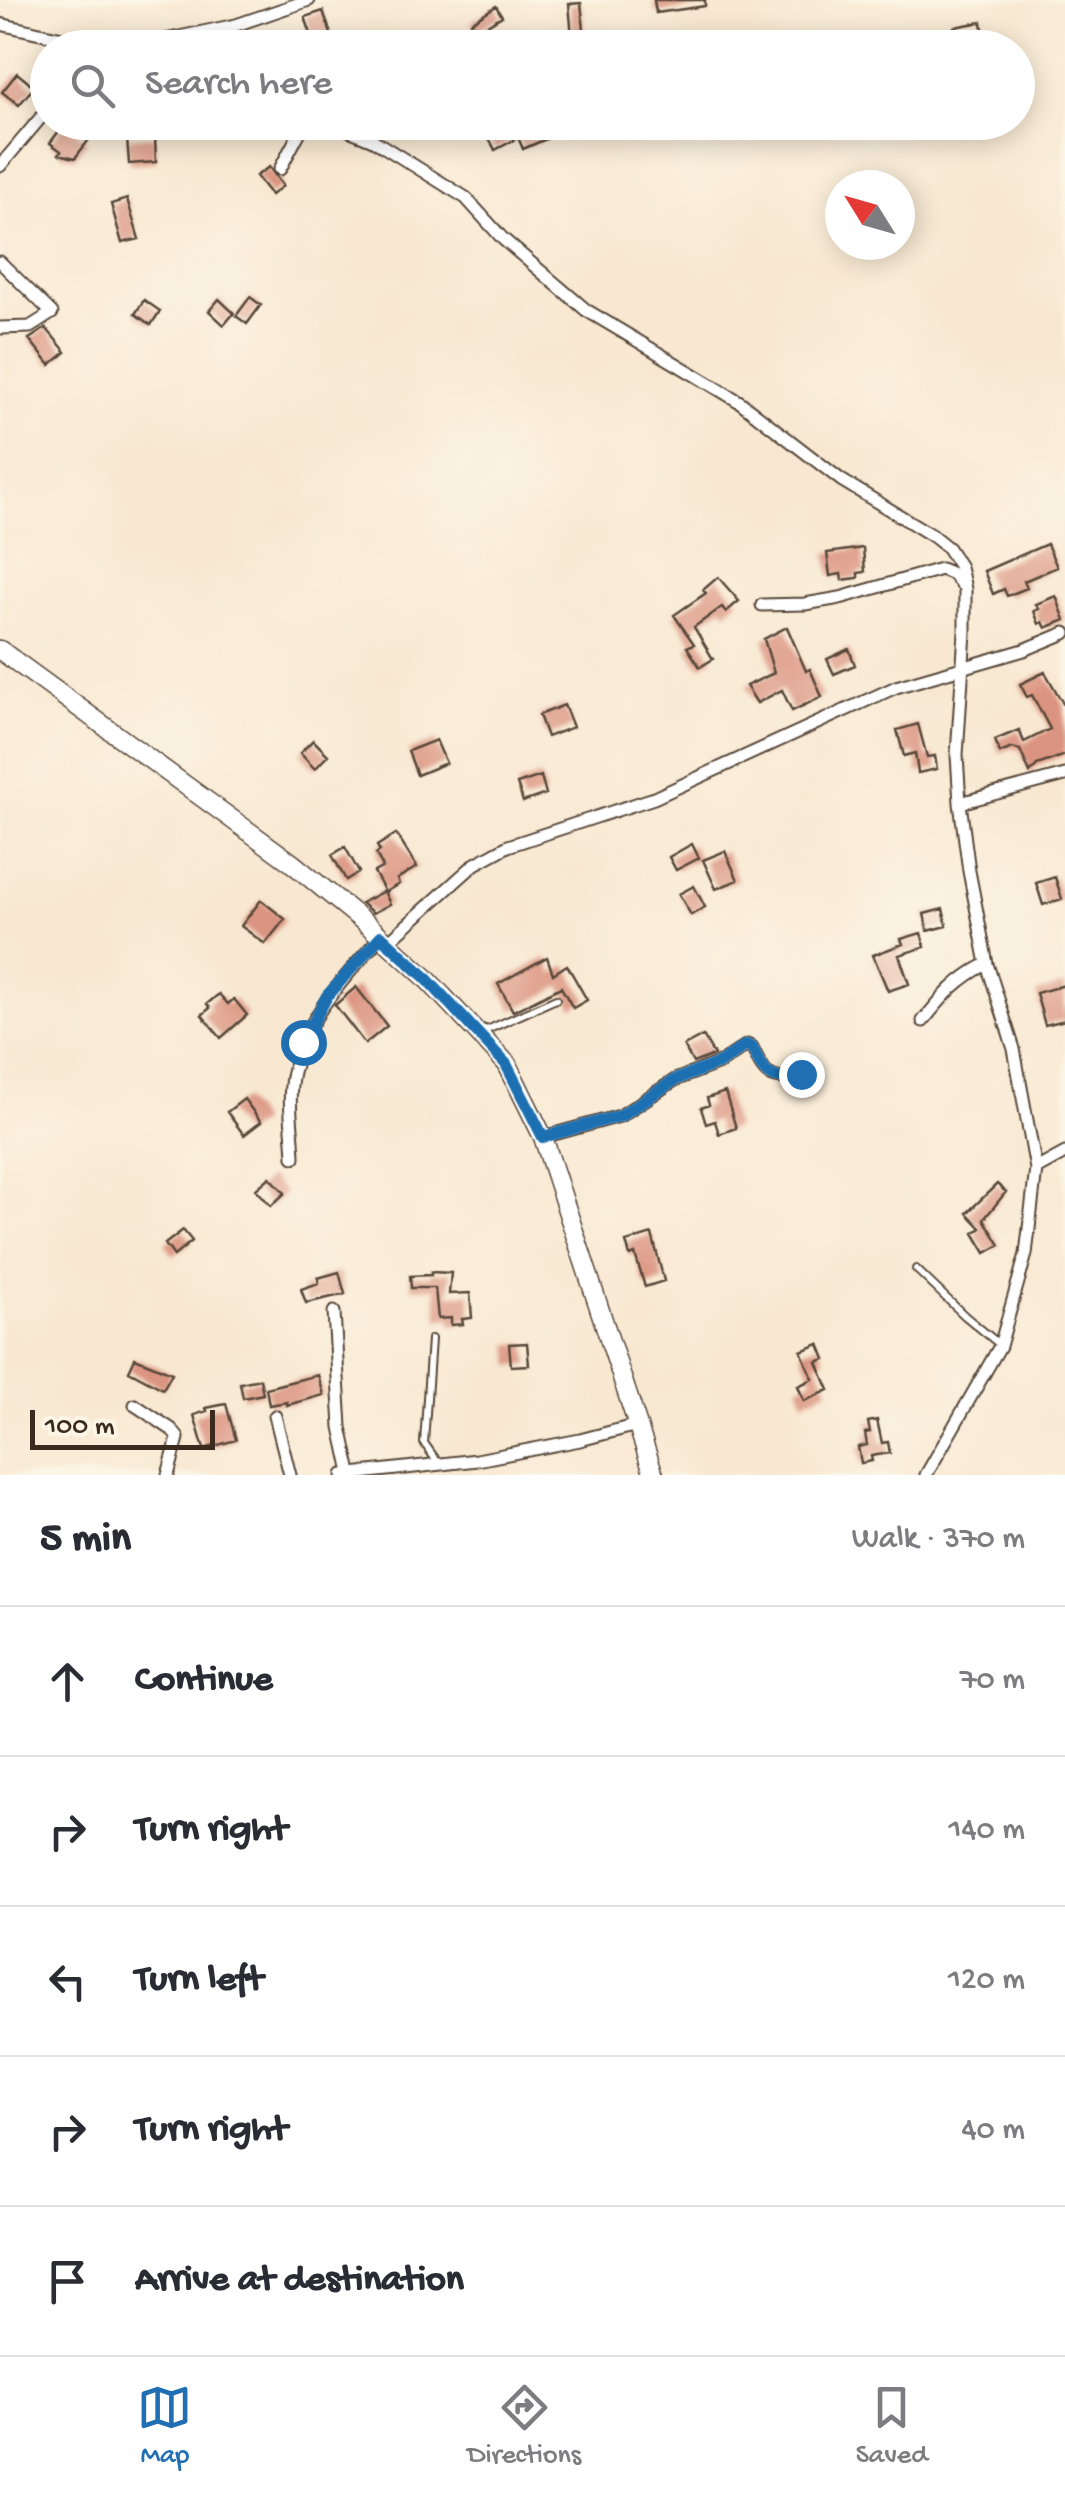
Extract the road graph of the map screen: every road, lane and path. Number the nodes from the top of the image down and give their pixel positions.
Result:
1 (309, 0) edge
2 (0, 24) edge
3 (212, 30) edge
4 (30, 31) edge
5 (30, 131) edge
6 (295, 140) edge
7 (372, 140) edge
8 (0, 166) edge
9 (280, 169) dead end
10 (0, 262) edge
11 (0, 328) edge
12 (965, 588) junction
13 (762, 605) dead end
14 (1065, 632) edge
15 (0, 650) edge
16 (961, 668) junction
17 (1065, 776) edge
18 (960, 803) junction
19 (385, 939) junction
20 (988, 964) junction
21 (556, 999) dead end
22 (923, 1021) dead end
23 (466, 1022) junction
24 (801, 1074) dead end
25 (543, 1137) junction
26 (1065, 1153) edge
27 (294, 1157) dead end
28 (1036, 1169) junction
29 (916, 1269) dead end
30 (334, 1312) dead end
31 (431, 1339) dead end
32 (1000, 1345) junction
33 (136, 1405) dead end
34 (276, 1416) dead end
35 (637, 1425) junction
36 (440, 1465) junction
37 (347, 1474) edge
38 (168, 1475) edge
39 (290, 1475) edge
40 (654, 1475) edge
41 (926, 1475) edge

1 - 3 street
2 - 4 street
5 - 8 street
6 - 9 street
7 - 12 street
10 - 11 street
12 - 13 street
12 - 16 street
14 - 16 street
15 - 19 street
16 - 18 street
16 - 19 street
17 - 18 street
18 - 20 street
19 - 23 street
19 - 27 street
20 - 22 street
20 - 28 street
21 - 23 lane
23 - 25 street
24 - 25 street
25 - 35 street
26 - 28 street
28 - 32 street
29 - 32 lane
30 - 37 street
31 - 36 lane
32 - 41 street
33 - 38 street
34 - 39 street
35 - 36 street
35 - 40 street
36 - 37 street

